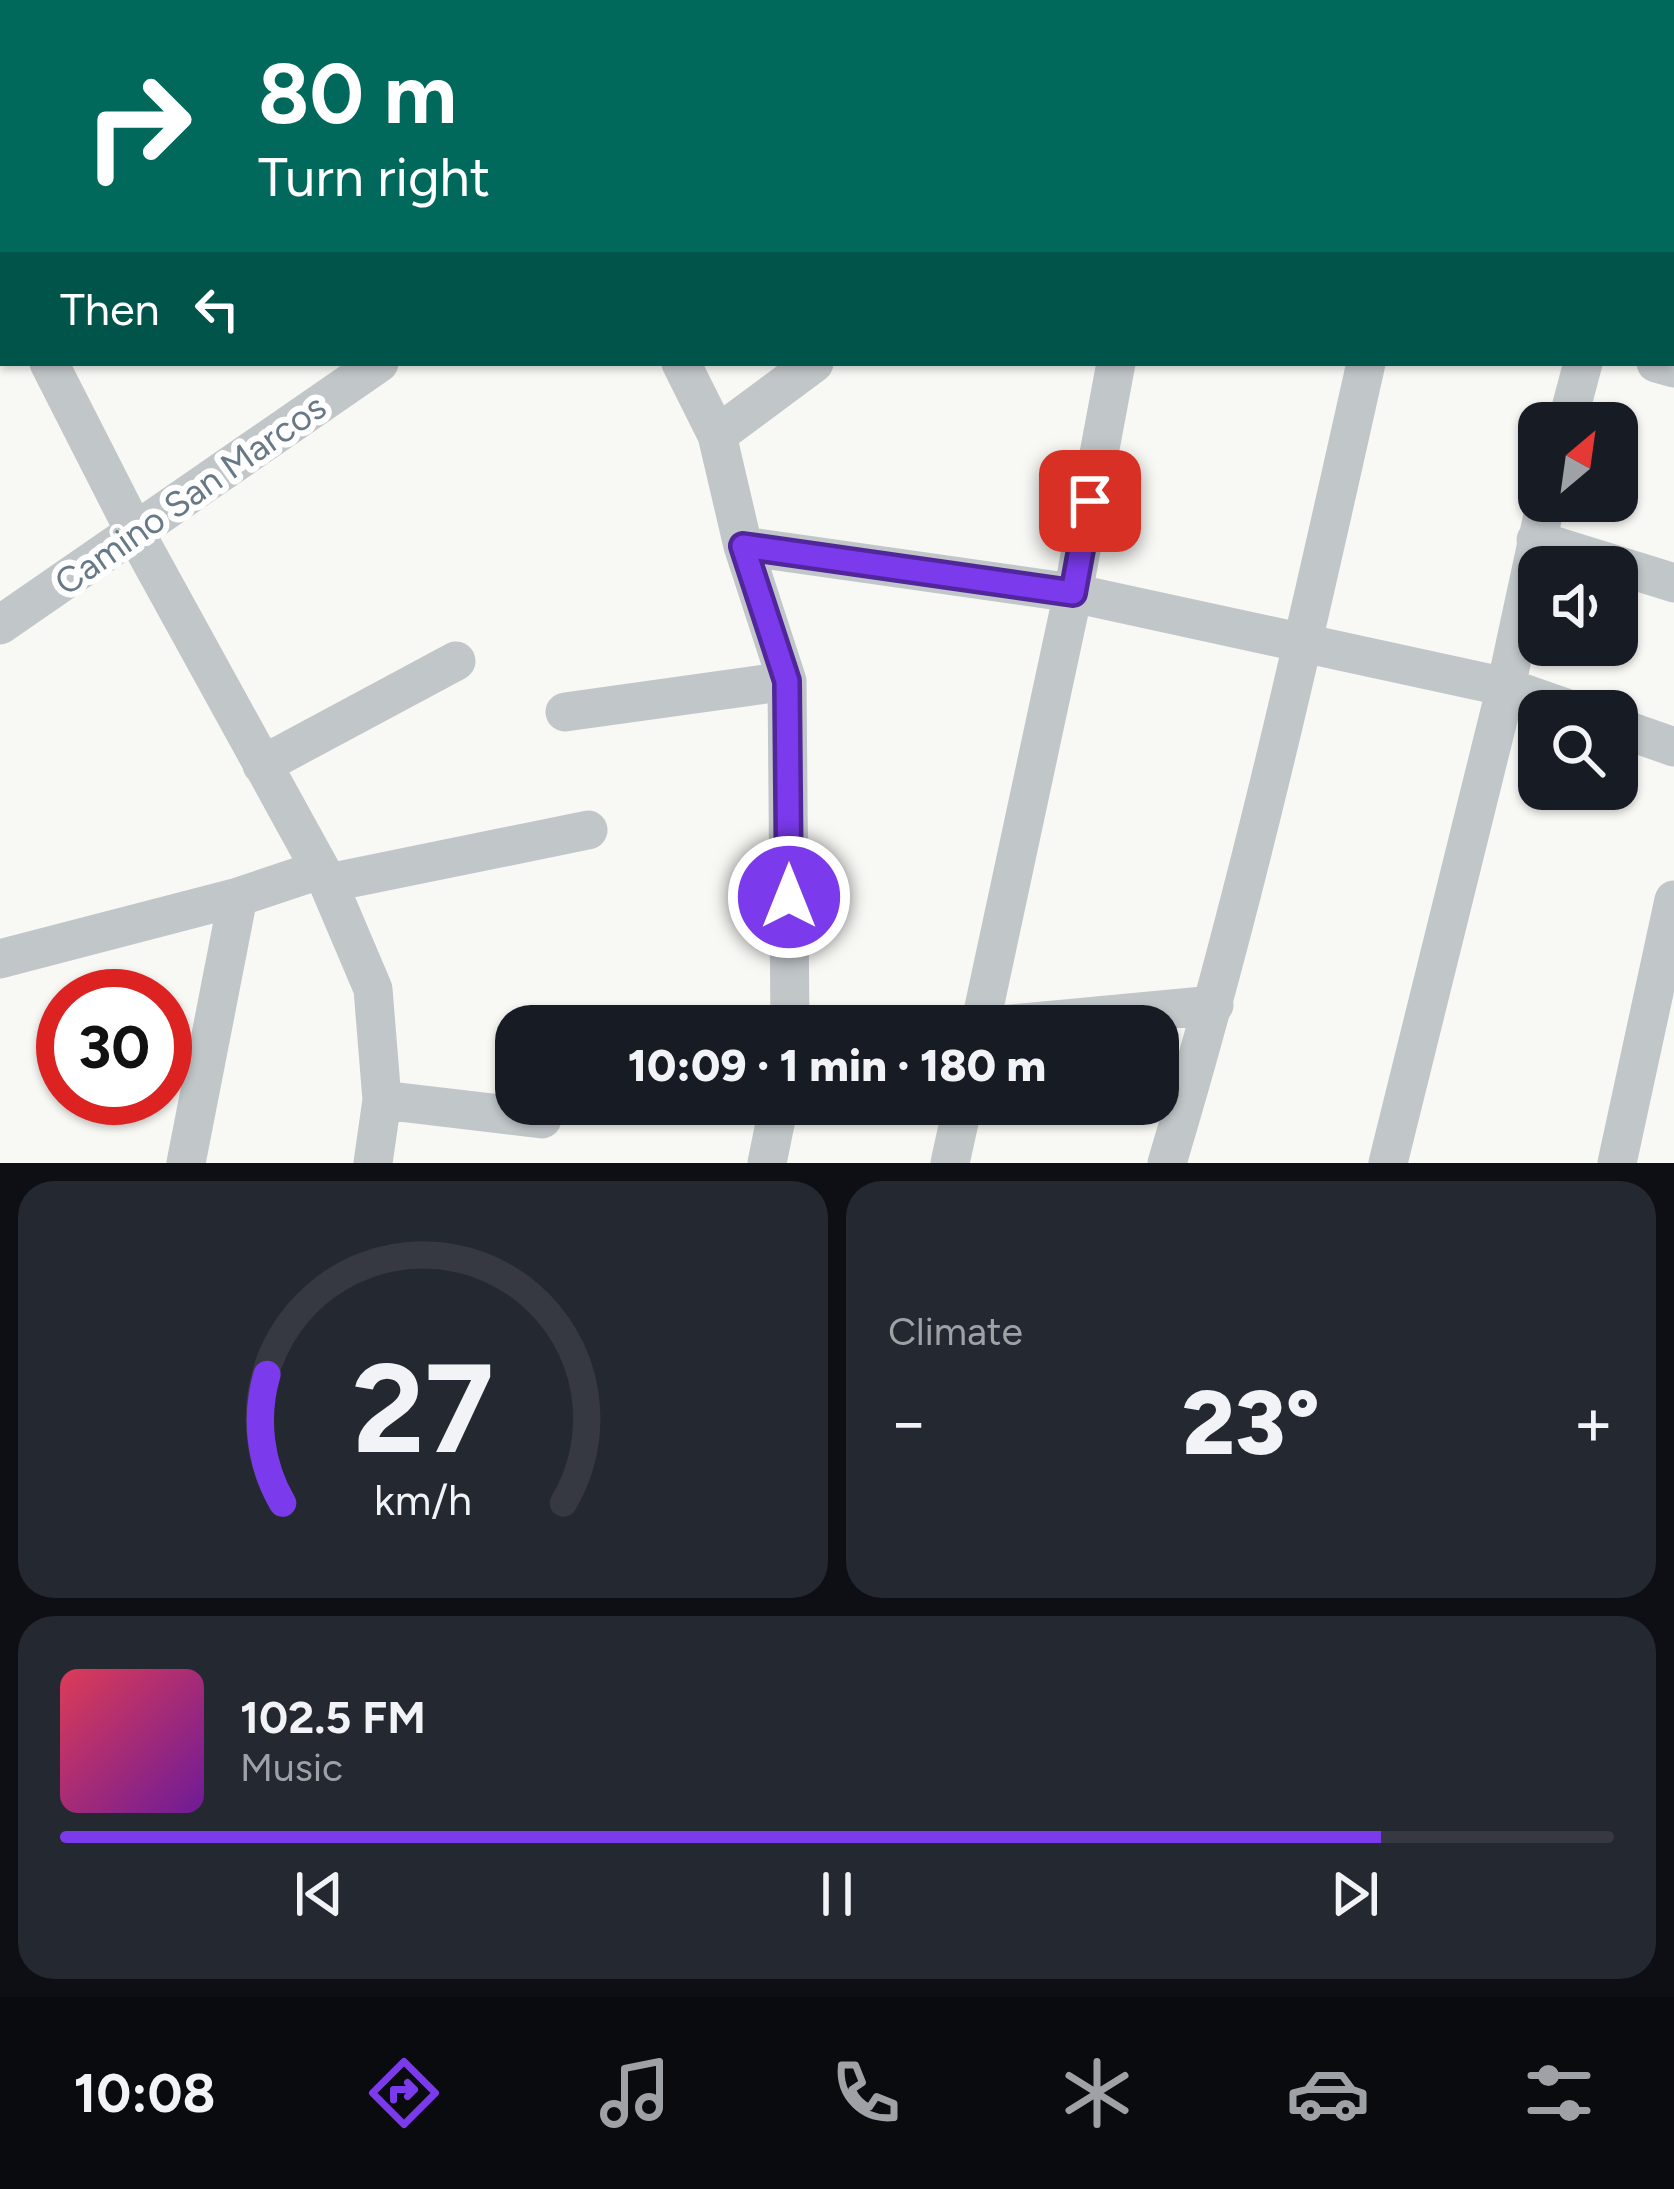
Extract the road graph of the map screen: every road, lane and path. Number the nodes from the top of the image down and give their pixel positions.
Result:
1 (51, 366) edge
2 (375, 366) edge
3 (683, 366) edge
4 (810, 366) edge
5 (1115, 366) edge
6 (1365, 366) edge
7 (1582, 366) edge
8 (1573, 402) edge
9 (718, 435) junction
10 (1541, 522) edge
11 (136, 534) junction
12 (1536, 540) junction
13 (743, 546) junction
14 (1674, 583) edge
15 (1073, 593) junction
16 (0, 625) edge
17 (1304, 642) junction
18 (456, 661) dead end
19 (787, 681) junction
20 (1506, 687) junction
21 (1518, 691) edge
22 (565, 712) dead end
23 (1638, 734) edge
24 (1674, 747) edge
25 (262, 765) junction
26 (588, 830) dead end
27 (323, 876) junction
28 (238, 897) junction
29 (1674, 900) edge
30 (0, 959) edge
31 (790, 1005) edge
32 (985, 1005) edge
33 (1214, 1005) junction
34 (1179, 1008) edge
35 (382, 1100) junction
36 (495, 1113) edge
37 (774, 1125) edge
38 (958, 1125) edge
39 (186, 1163) edge
40 (373, 1163) edge
41 (766, 1163) edge
42 (950, 1163) edge
43 (1167, 1163) edge
44 (1388, 1163) edge
45 (1617, 1163) edge

1 - 11 street
2 - 11 street, Camino San Marcos
3 - 9 street
4 - 9 street
5 - 15 street
6 - 17 street
7 - 8 street
9 - 13 street
10 - 12 street
11 - 16 street, Camino San Marcos
11 - 25 street
12 - 14 street
12 - 20 street
13 - 15 street
13 - 19 street
15 - 17 street
15 - 32 street
17 - 20 street
17 - 33 street
18 - 25 street
19 - 22 street
19 - 31 street
20 - 21 street
20 - 44 street
23 - 24 street
25 - 27 street
26 - 27 street
27 - 28 street
27 - 35 street
28 - 30 street
28 - 39 street
29 - 45 street
33 - 34 street
33 - 43 street
35 - 36 street
35 - 40 street
37 - 41 street
38 - 42 street

